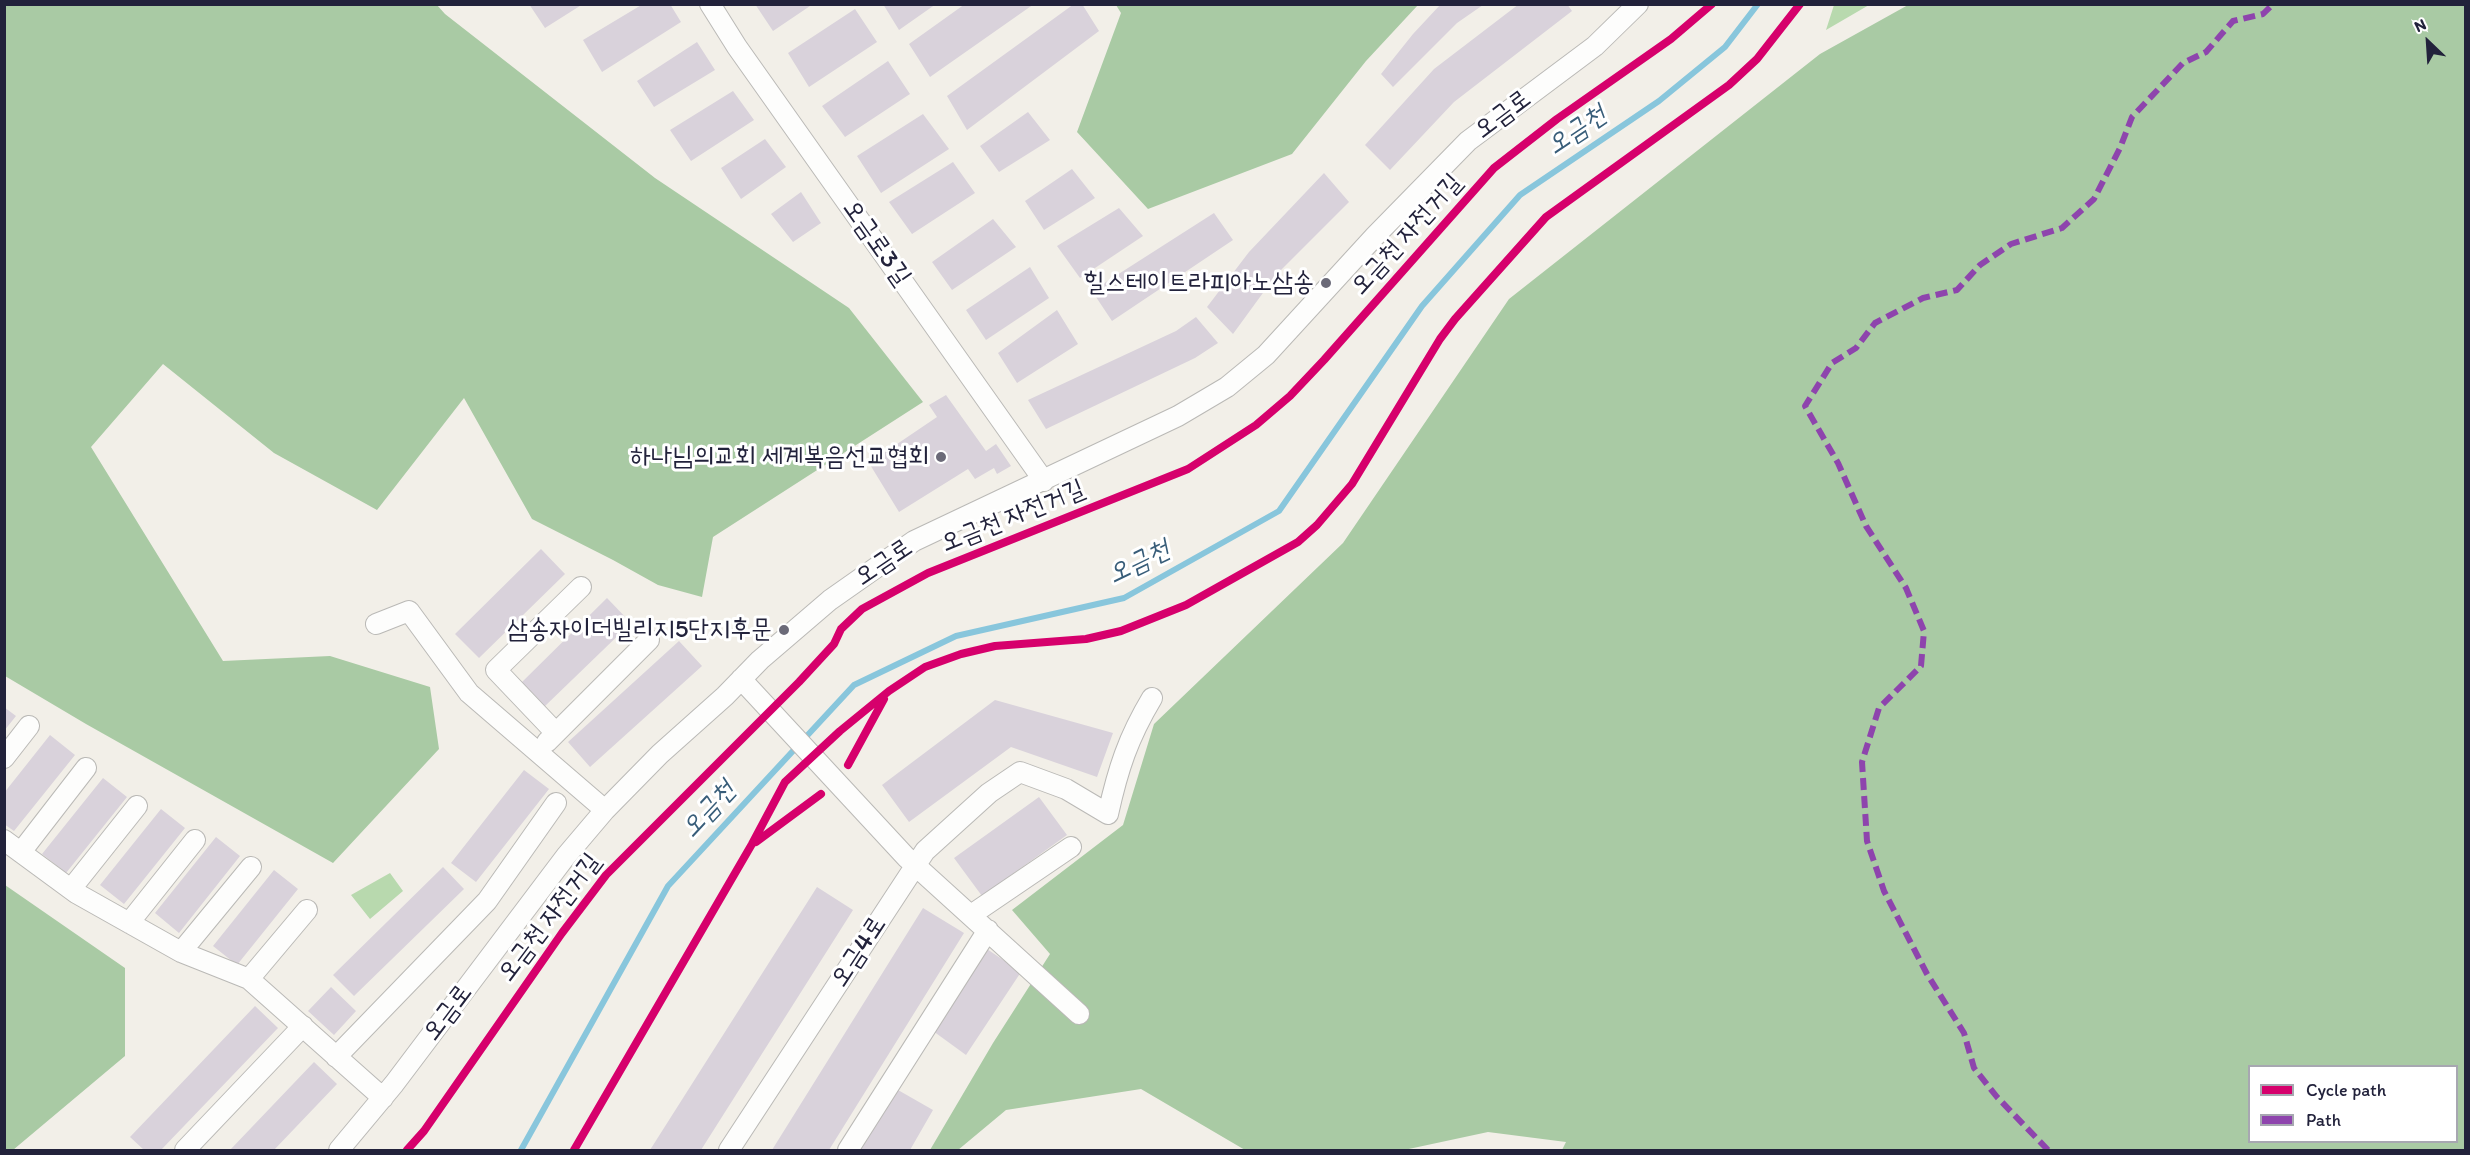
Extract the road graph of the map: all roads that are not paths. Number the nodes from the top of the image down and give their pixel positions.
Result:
1 (710, 4) edge
2 (1638, 4) edge
3 (1044, 481) junction
4 (581, 587) dead end
5 (376, 624) dead end
6 (649, 640) dead end
7 (741, 679) junction
8 (1152, 699) dead end
9 (29, 726) dead end
10 (556, 733) junction
11 (536, 752) junction
12 (4, 758) edge
13 (86, 768) dead end
14 (556, 803) dead end
15 (137, 806) dead end
16 (604, 810) junction
17 (4, 840) edge
18 (195, 840) dead end
19 (1071, 846) dead end
20 (21, 852) junction
21 (915, 865) junction
22 (251, 867) dead end
23 (71, 889) junction
24 (307, 910) dead end
25 (971, 915) junction
26 (129, 923) junction
27 (988, 930) junction
28 (181, 952) junction
29 (249, 980) junction
30 (1079, 1014) dead end
31 (303, 1026) junction
32 (336, 1057) junction
33 (383, 1098) junction
34 (185, 1150) edge
35 (339, 1150) edge
36 (729, 1150) edge
37 (848, 1150) edge

1 - 3 street, 오금로3길
2 - 3 street, 오금로
3 - 7 street, 오금로
4 - 10 street
5 - 11 street
6 - 10 street
7 - 16 street, 오금로
7 - 21 street
8 - 21 street, 오금4로
9 - 12 street
10 - 11 street
11 - 16 street
13 - 20 street
14 - 32 street
15 - 23 street
16 - 33 street, 오금로
17 - 20 street
18 - 26 street
19 - 25 street
20 - 23 street
21 - 25 street
21 - 36 street, 오금4로
22 - 28 street
23 - 26 street
24 - 29 street
25 - 27 street
26 - 28 street
27 - 30 street
27 - 37 street
28 - 29 street
29 - 31 street
31 - 32 street
31 - 34 street
32 - 33 street
33 - 35 street, 오금로

